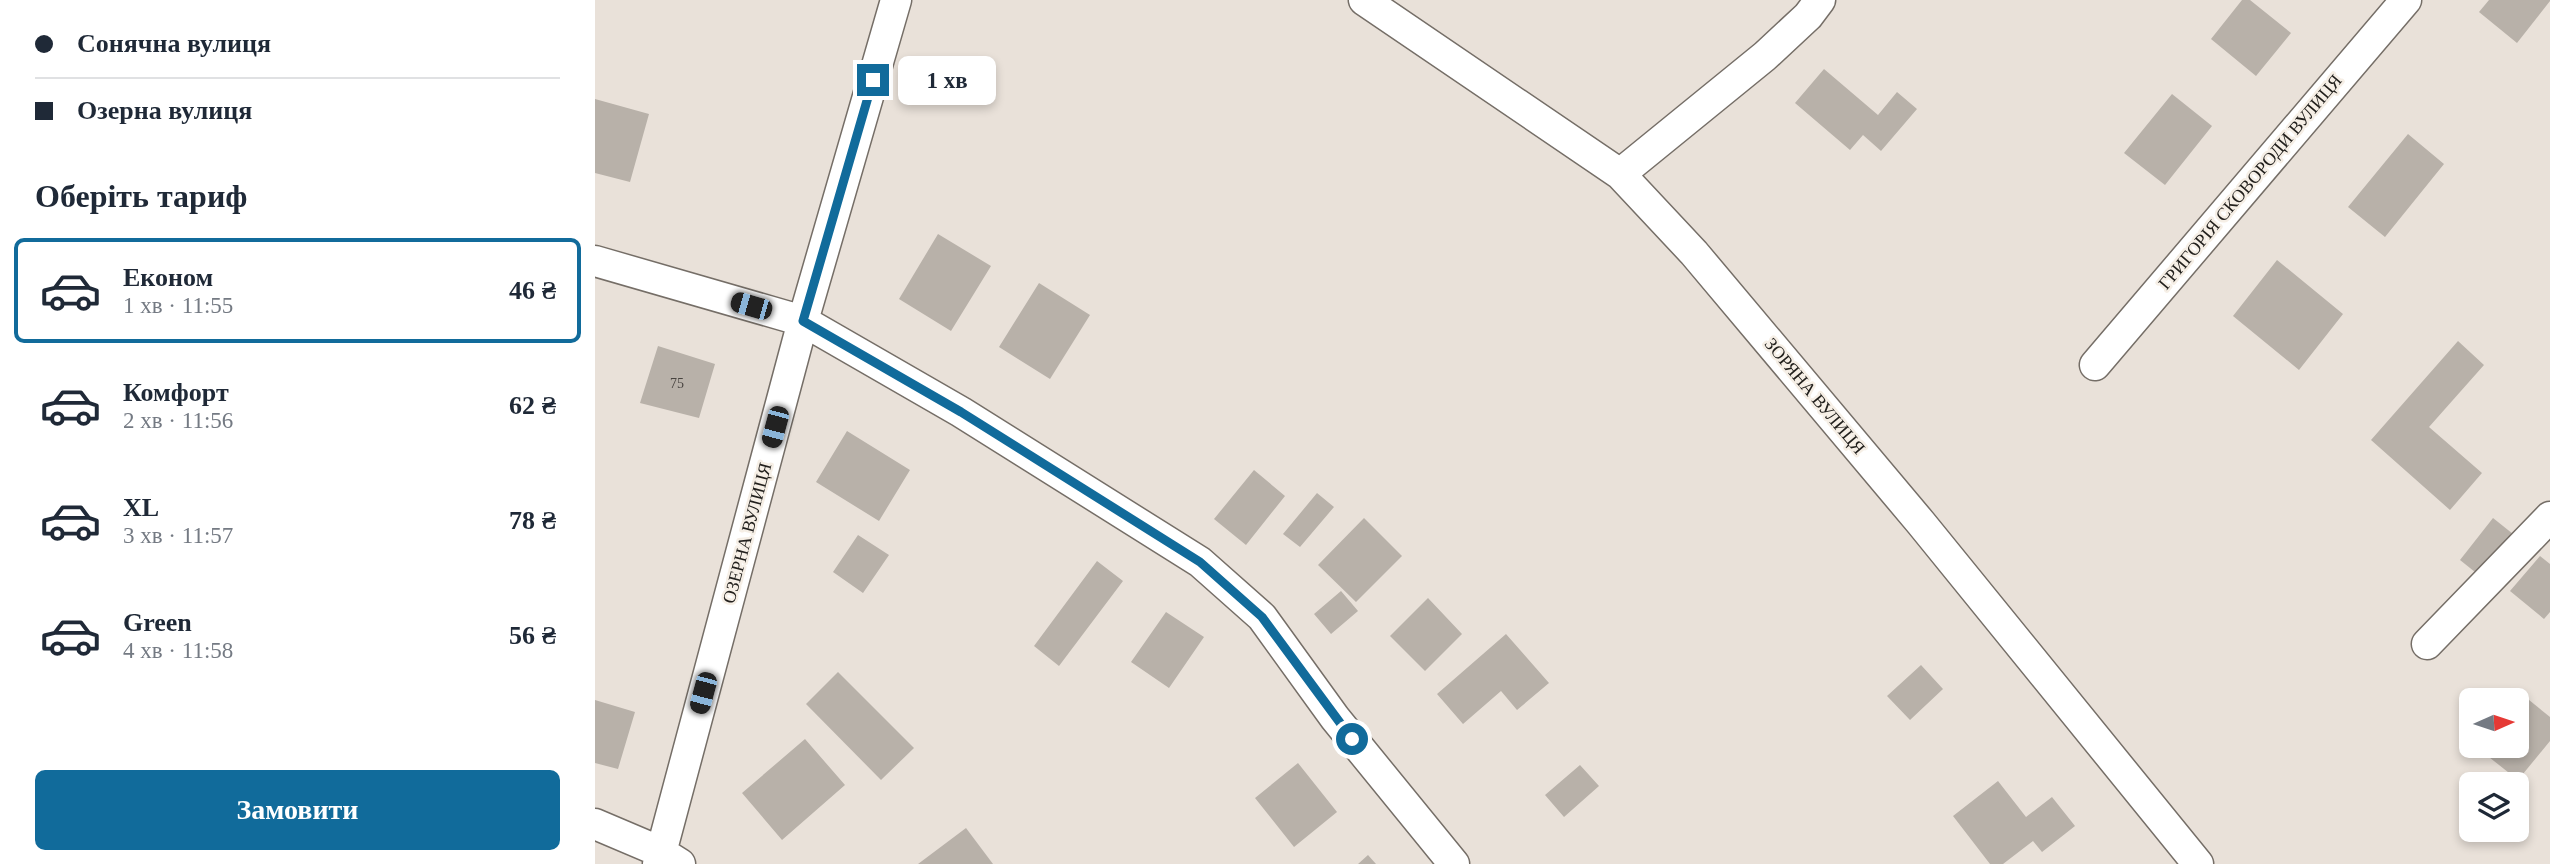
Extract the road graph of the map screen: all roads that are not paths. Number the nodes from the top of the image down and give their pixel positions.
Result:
1 (896, 0) edge
2 (1364, 0) edge
3 (1820, 0) edge
4 (2406, 0) edge
5 (1620, 174) junction
6 (595, 261) edge
7 (803, 321) junction
8 (2095, 365) dead end
9 (2550, 517) edge
10 (2427, 644) dead end
11 (595, 824) edge
12 (666, 860) edge
13 (1454, 864) edge
14 (2198, 864) edge

1 - 7 street, ОЗЕРНА ВУЛИЦЯ
2 - 5 street, ЗОРЯНА ВУЛИЦЯ
3 - 5 street
4 - 8 street, ГРИГОРІЯ СКОВОРОДИ ВУЛИЦЯ
5 - 14 street, ЗОРЯНА ВУЛИЦЯ
6 - 7 street
7 - 12 street, ОЗЕРНА ВУЛИЦЯ
7 - 13 street
9 - 10 street
11 - 12 street

